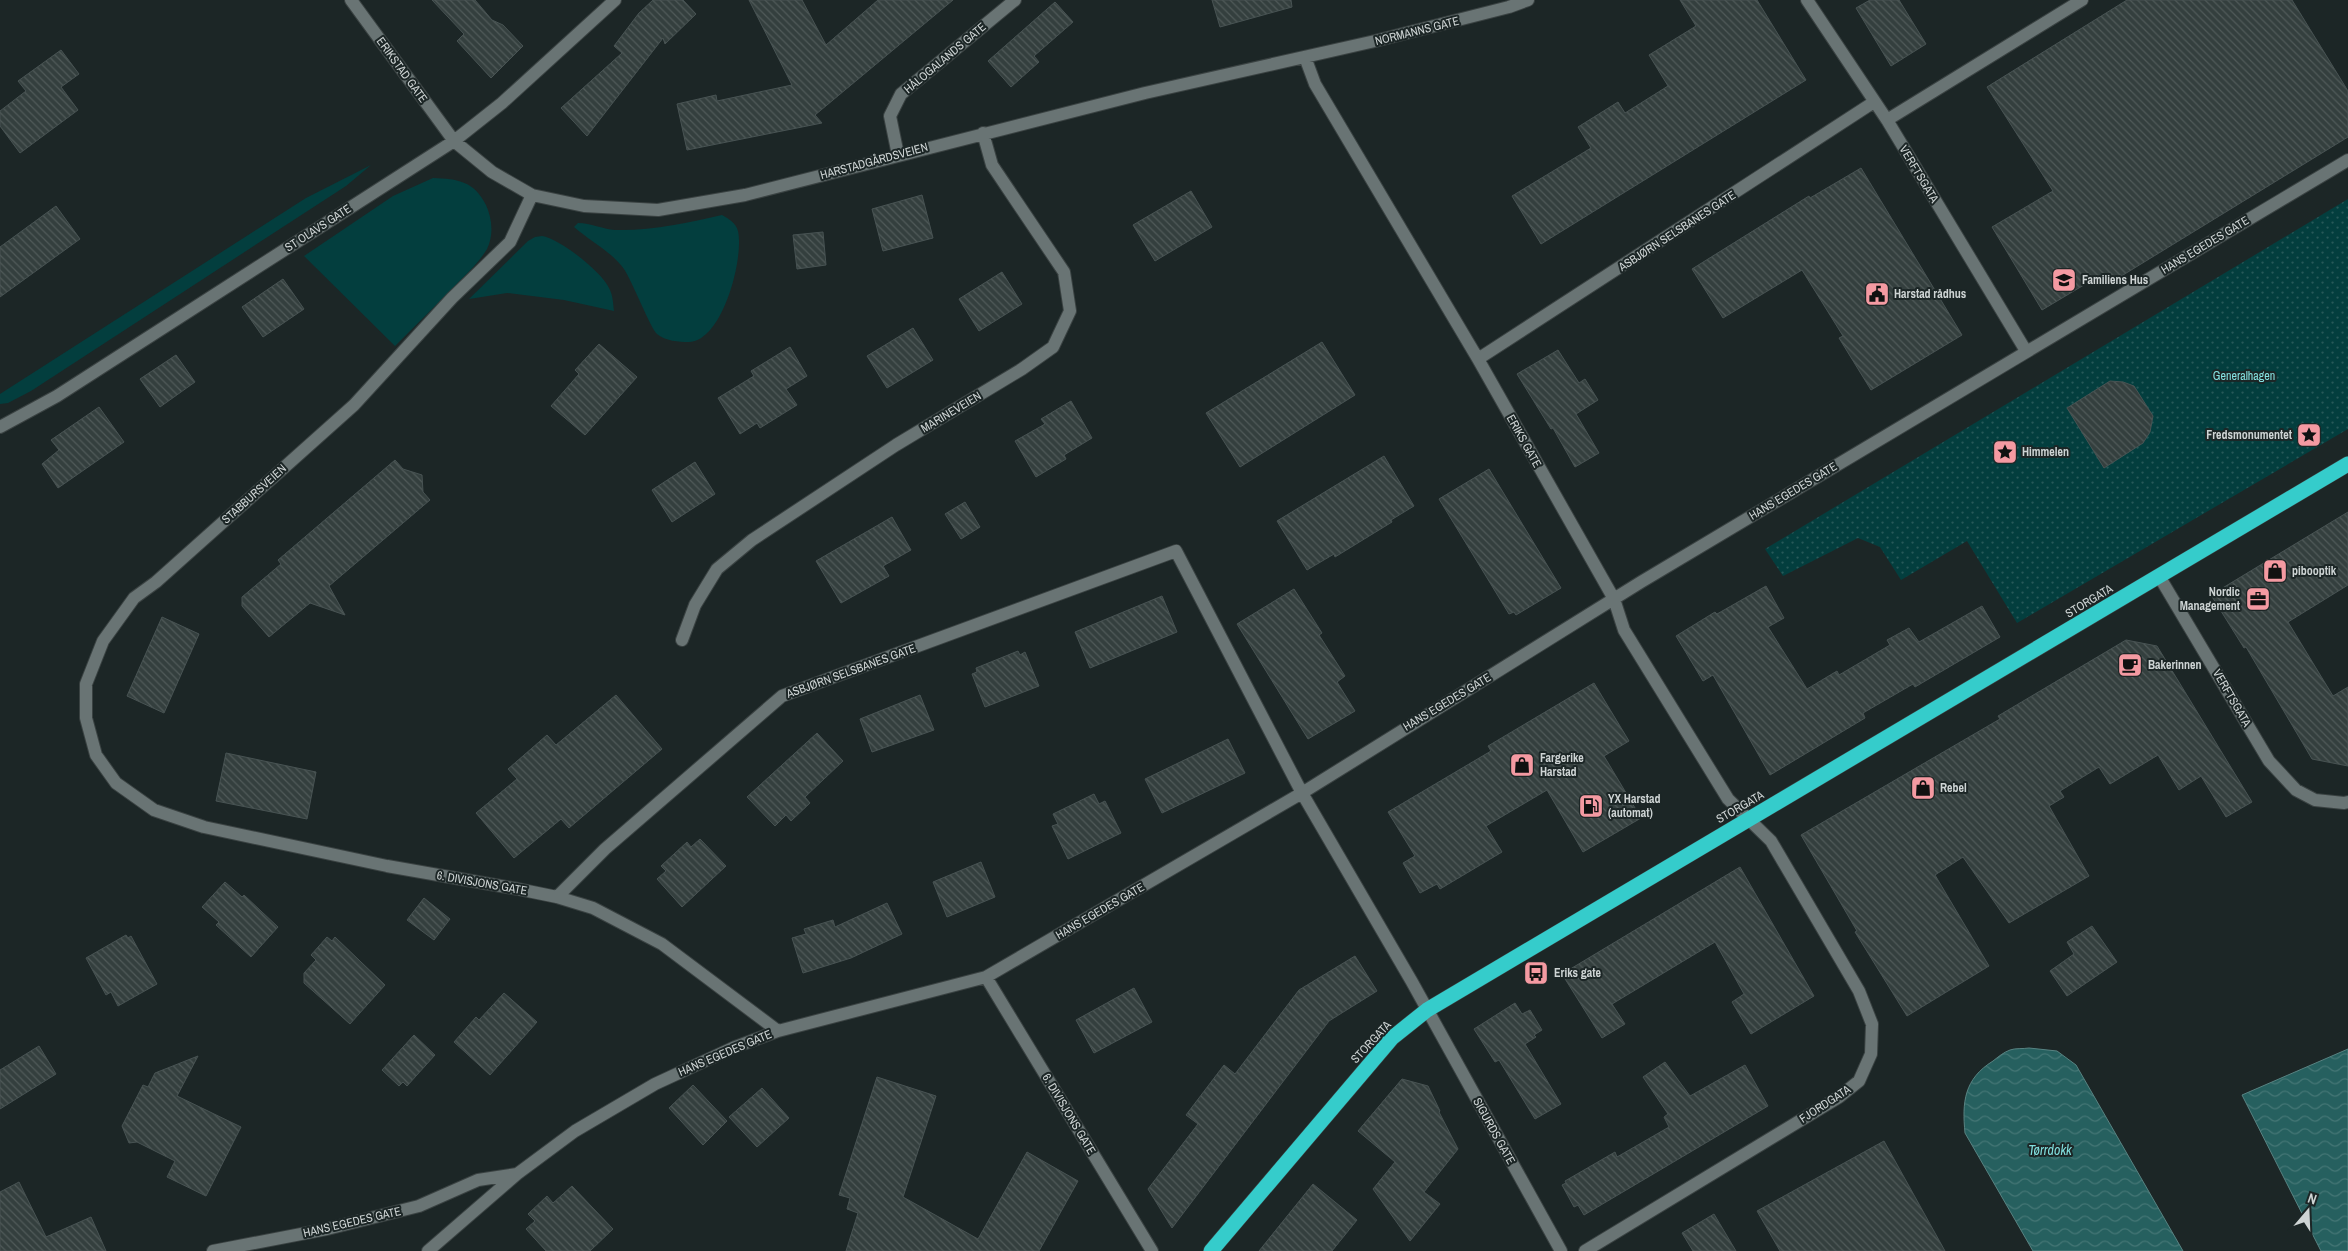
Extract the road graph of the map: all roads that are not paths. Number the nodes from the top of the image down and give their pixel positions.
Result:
1 (350, 0) edge
2 (615, 0) edge
3 (1014, 0) edge
4 (1528, 0) edge
5 (1807, 0) edge
6 (2082, 0) edge
7 (1305, 57) junction
8 (1874, 102) junction
9 (1887, 120) junction
10 (983, 133) junction
11 (454, 141) junction
12 (898, 155) junction
13 (2348, 160) edge
14 (532, 195) junction
15 (2026, 351) junction
16 (1478, 359) junction
17 (0, 427) edge
18 (2348, 464) edge
19 (1176, 551) joint
20 (2159, 576) junction
21 (1614, 599) junction
22 (682, 640) dead end
23 (1302, 793) junction
24 (2348, 802) edge
25 (154, 810) joint
26 (1748, 820) junction
27 (557, 897) junction
28 (986, 977) junction
29 (1427, 1010) junction
30 (778, 1031) junction
31 (517, 1174) junction
32 (213, 1251) edge
33 (428, 1251) edge
34 (1152, 1251) edge
35 (1211, 1251) edge
36 (1561, 1251) edge
37 (1585, 1251) edge

1 - 11 street, ERIKSTAD GATE
2 - 11 street, ST OLAVS GATE
3 - 12 street, HÅLOGALANDS GATE
4 - 7 street, NORMANNS GATE
5 - 8 street, VERFTSGATA
6 - 9 street
7 - 10 street, HARSTADGÅRDSVEIEN
7 - 16 street, ERIKS GATE
8 - 9 street, VERFTSGATA
8 - 16 street, ASBJØRN SELSBANES GATE
9 - 15 street, VERFTSGATA
10 - 12 street, HARSTADGÅRDSVEIEN
10 - 22 street, MARINEVEIEN
11 - 14 street, HARSTADGÅRDSVEIEN
11 - 17 street, ST OLAVS GATE
12 - 14 street, HARSTADGÅRDSVEIEN
13 - 15 street, HANS EGEDES GATE
14 - 25 street, STABBURSVEIEN
15 - 21 street, HANS EGEDES GATE
16 - 21 street, ERIKS GATE
18 - 20 highway, STORGATA
19 - 23 street, SIGURDS GATE
19 - 27 street, ASBJØRN SELSBANES GATE
20 - 24 street, VERFTSGATA
20 - 26 highway, STORGATA
21 - 23 street, HANS EGEDES GATE
21 - 26 street, ERIKS GATE
23 - 28 street, HANS EGEDES GATE
23 - 29 street, SIGURDS GATE
25 - 27 street, 6. DIVISJONS GATE
26 - 29 highway, STORGATA
26 - 37 street, FJORDGATA
27 - 30 street, 6. DIVISJONS GATE
28 - 30 street, HANS EGEDES GATE
28 - 34 street, 6. DIVISJONS GATE
29 - 35 highway, STORGATA
29 - 36 street, SIGURDS GATE
30 - 31 street, HANS EGEDES GATE
31 - 32 street, HANS EGEDES GATE
31 - 33 street, HANS EGEDES GATE

